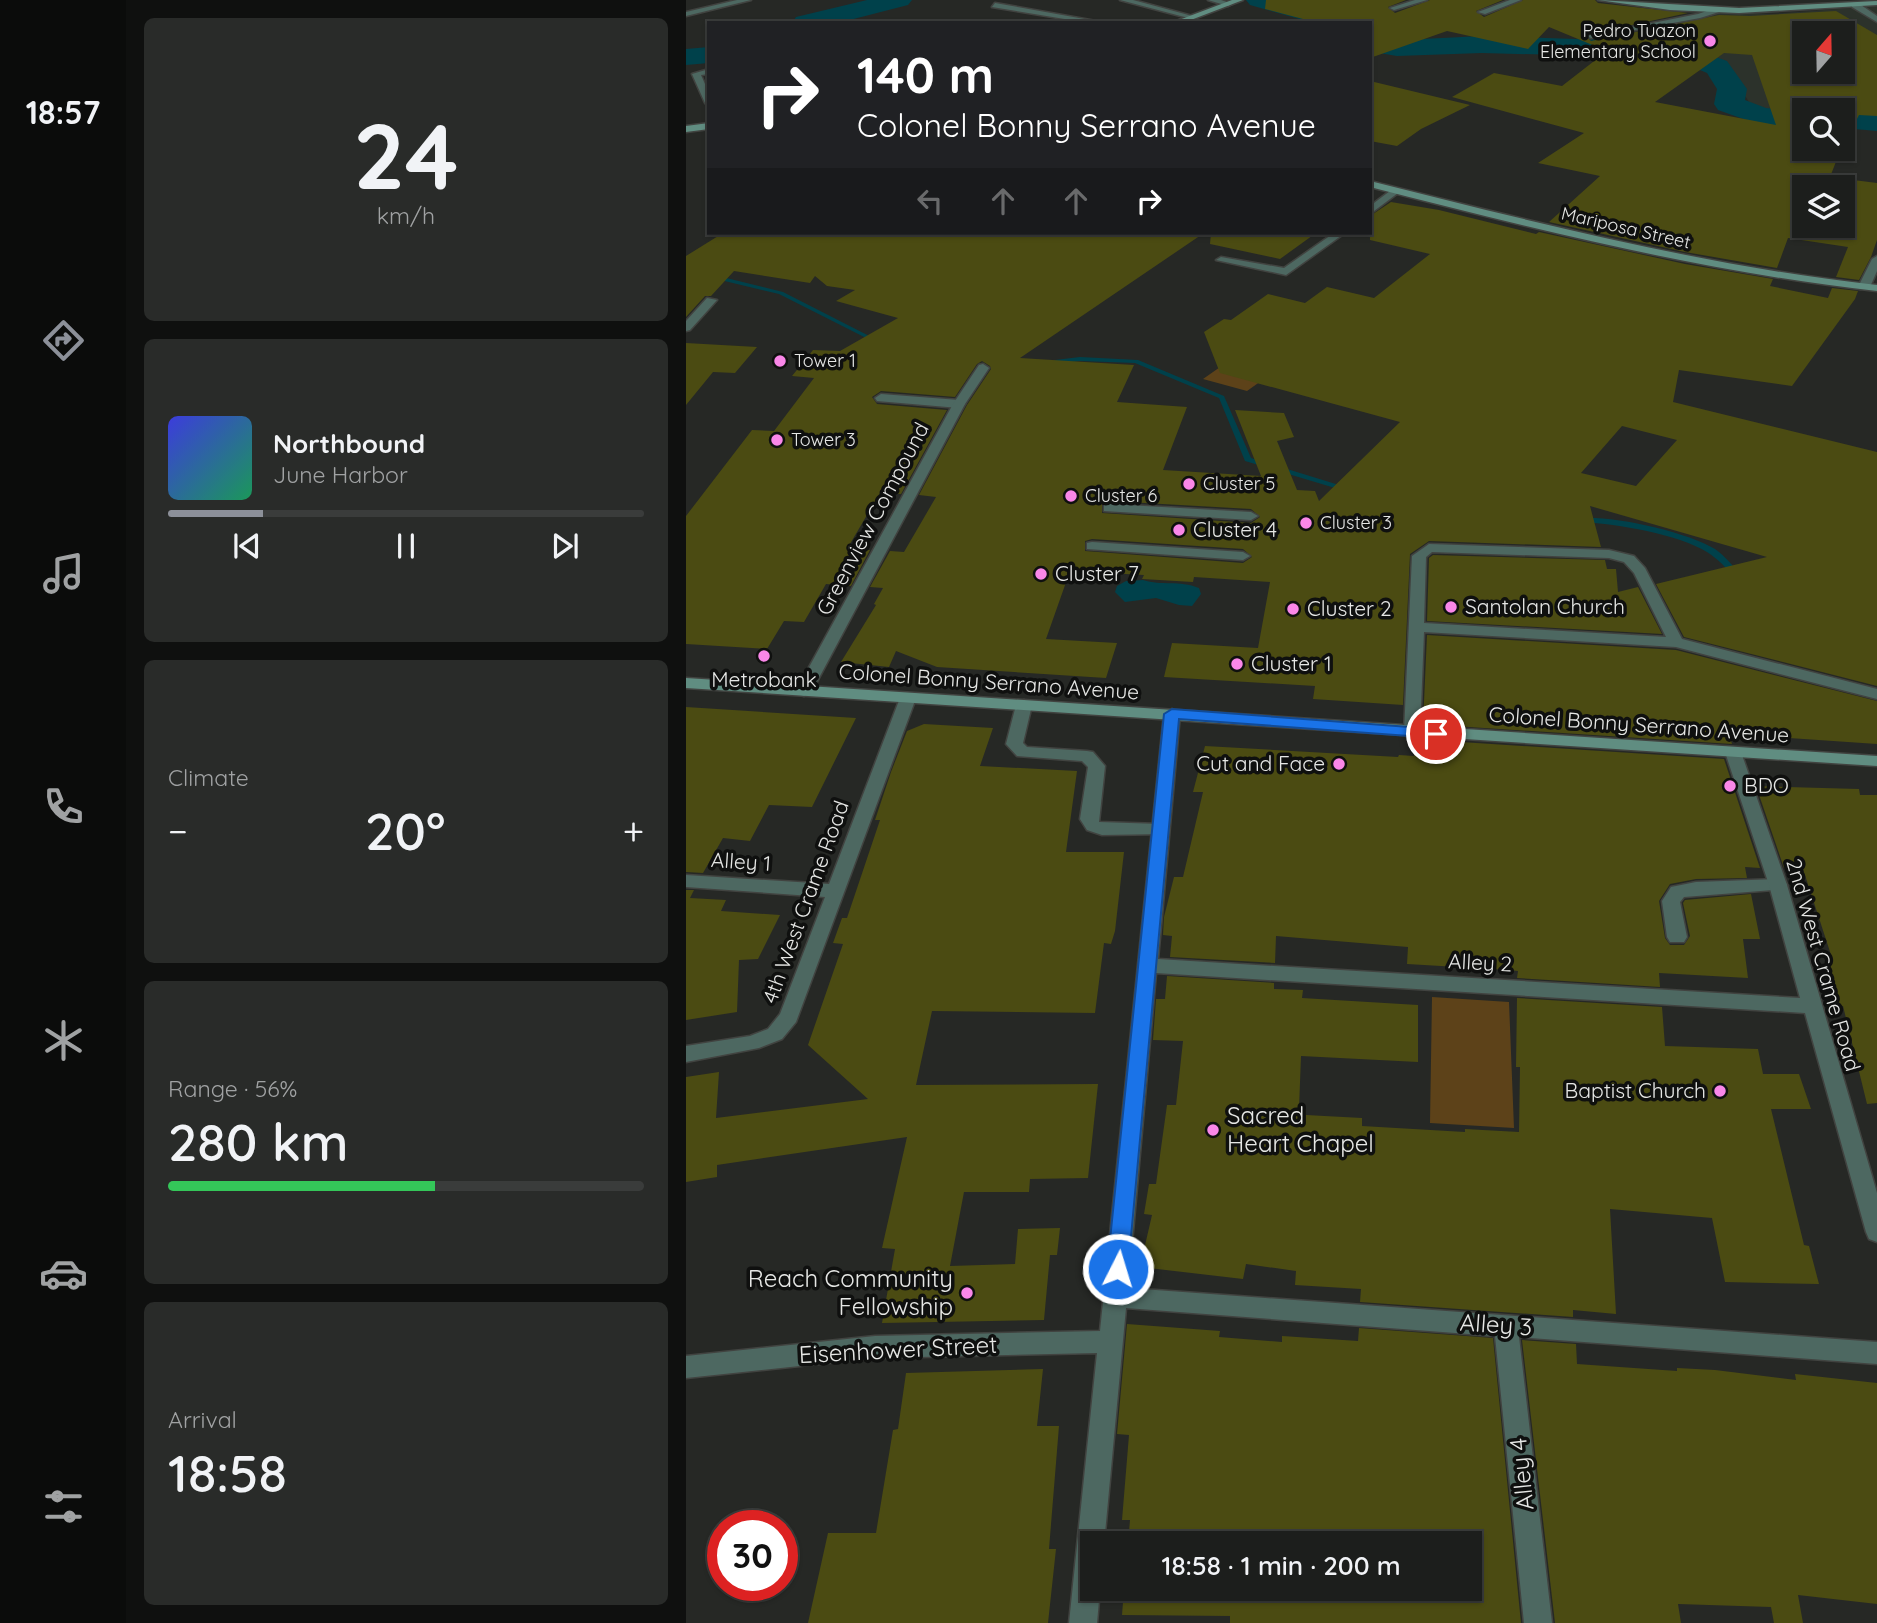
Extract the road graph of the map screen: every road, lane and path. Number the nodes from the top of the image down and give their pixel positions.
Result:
1 (690, 0) edge
2 (747, 0) edge
3 (1124, 0) edge
4 (1212, 0) edge
5 (1423, 0) edge
6 (1517, 0) edge
7 (1602, 0) edge
8 (1232, 2) edge
9 (1877, 3) edge
10 (995, 5) dead end
11 (1855, 5) junction
12 (1394, 8) dead end
13 (712, 9) junction
14 (1716, 10) junction
15 (1482, 12) dead end
16 (686, 14) edge
17 (1192, 17) junction
18 (1877, 20) edge
19 (1092, 21) edge
20 (1181, 21) edge
21 (1591, 36) dead end
22 (707, 71) edge
23 (707, 99) edge
24 (707, 126) edge
25 (686, 129) edge
26 (1372, 184) edge
27 (1398, 190) junction
28 (1372, 210) edge
29 (1337, 235) edge
30 (1877, 259) edge
31 (1221, 260) dead end
32 (1864, 287) junction
33 (1877, 289) edge
34 (711, 300) dead end
35 (686, 328) edge
36 (983, 368) dead end
37 (881, 398) dead end
38 (959, 404) junction
39 (1109, 508) dead end
40 (1251, 516) dead end
41 (1092, 546) dead end
42 (1243, 556) dead end
43 (1418, 627) junction
44 (1676, 642) junction
45 (686, 683) edge
46 (804, 691) junction
47 (1877, 694) edge
48 (908, 698) junction
49 (1024, 705) junction
50 (1172, 714) junction
51 (1412, 732) junction
52 (1733, 752) junction
53 (1877, 761) edge
54 (1160, 830) junction
55 (686, 881) edge
56 (1777, 886) junction
57 (834, 891) junction
58 (1677, 937) dead end
59 (1147, 965) junction
60 (1811, 1006) junction
61 (686, 1054) edge
62 (1877, 1231) edge
63 (1115, 1297) junction
64 (1506, 1325) junction
65 (1111, 1342) junction
66 (1877, 1353) edge
67 (686, 1367) edge
68 (1083, 1623) edge
69 (1538, 1623) edge

1 - 13 street
2 - 13 street
3 - 17 street
4 - 8 street
5 - 12 street
6 - 15 street
7 - 14 main road
8 - 17 main road
9 - 11 main road
10 - 19 street
11 - 14 main road
11 - 18 street
13 - 16 street
14 - 21 street
17 - 20 main road
22 - 23 street
24 - 25 main road
26 - 27 main road, Mariposa Street
27 - 28 street
27 - 32 main road, Mariposa Street
29 - 31 street
30 - 32 street
32 - 33 main road, Mariposa Street
34 - 35 street
36 - 38 street, Greenview Compound
37 - 38 street
38 - 46 street, Greenview Compound
39 - 40 street
41 - 42 street
43 - 44 street
43 - 44 street
43 - 51 street
44 - 47 street
45 - 46 main road, Colonel Bonny Serrano Avenue
46 - 48 main road, Colonel Bonny Serrano Avenue
48 - 49 main road, Colonel Bonny Serrano Avenue
48 - 57 street, 4th West Crame Road
49 - 50 main road, Colonel Bonny Serrano Avenue
49 - 54 street
50 - 51 main road, Colonel Bonny Serrano Avenue
50 - 54 street
51 - 52 main road, Colonel Bonny Serrano Avenue
52 - 53 main road, Colonel Bonny Serrano Avenue
52 - 56 street, 2nd West Crame Road
54 - 59 street
55 - 57 street, Alley 1
56 - 58 street
56 - 60 street, 2nd West Crame Road
57 - 61 street, 4th West Crame Road
59 - 60 street, Alley 2
59 - 63 street
60 - 62 street, 2nd West Crame Road
63 - 64 street, Alley 3
63 - 65 street
64 - 66 street, Alley 3
64 - 69 street, Alley 4
65 - 67 street, Eisenhower Street
65 - 68 street

